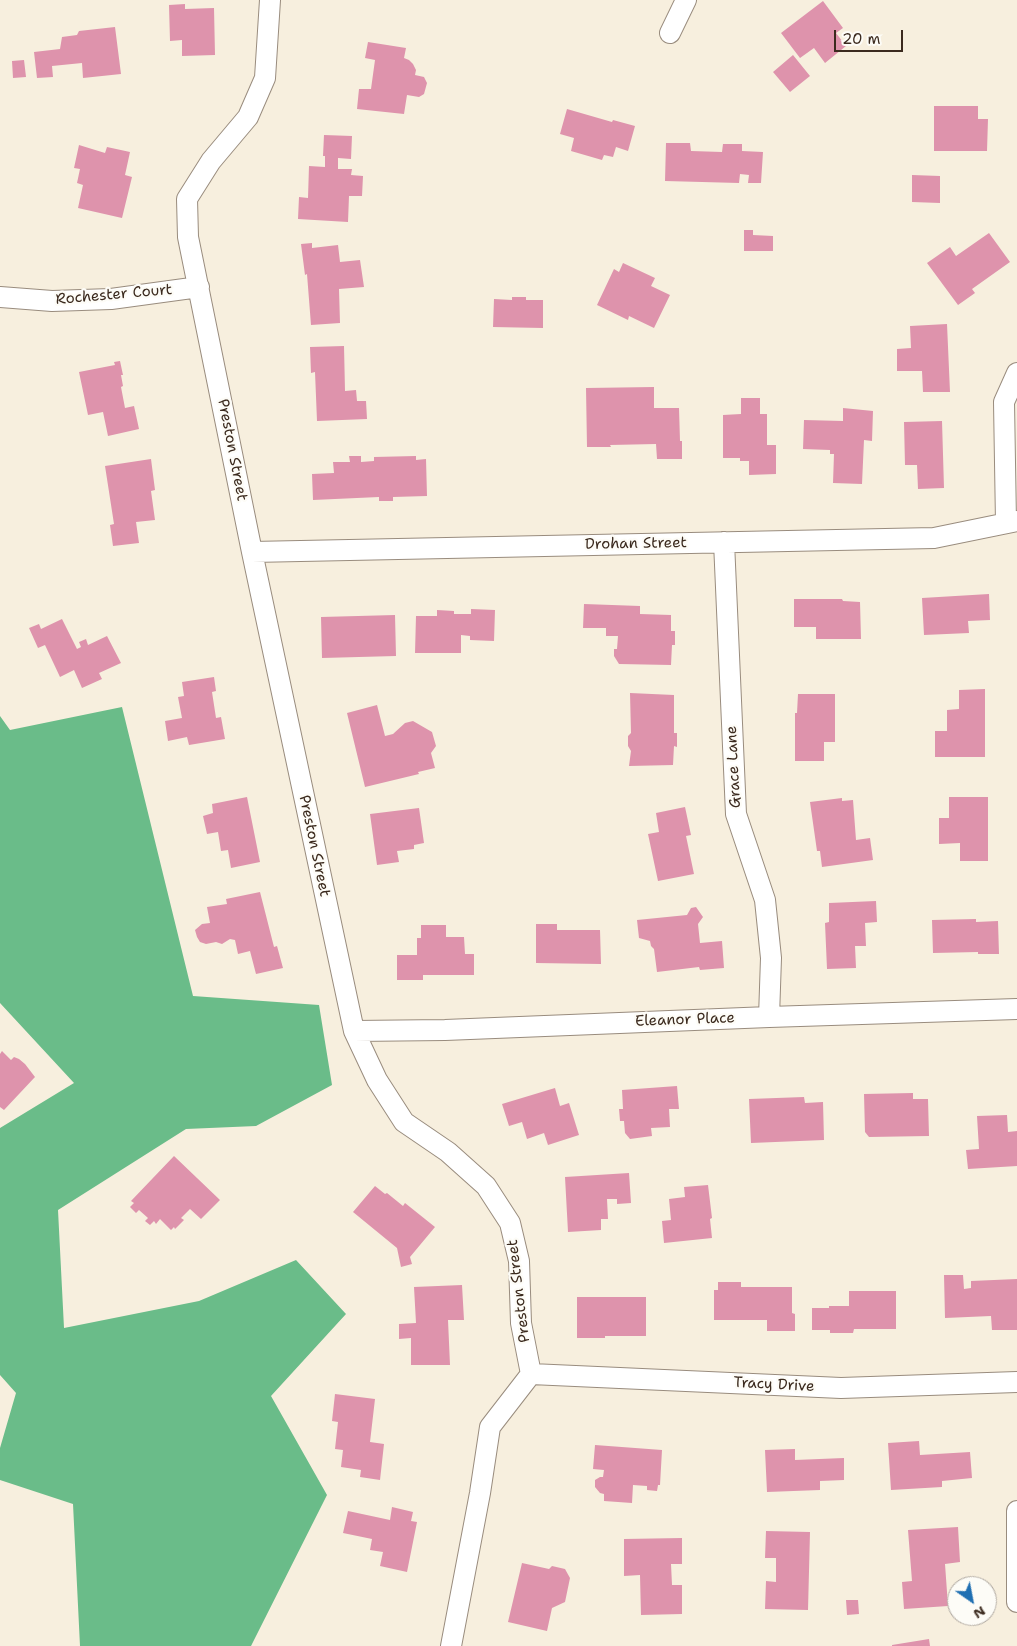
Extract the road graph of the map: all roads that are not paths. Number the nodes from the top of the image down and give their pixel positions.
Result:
1 (270, 0) edge
2 (686, 0) edge
3 (670, 33) dead end
4 (199, 287) junction
5 (0, 297) edge
6 (1017, 373) edge
7 (1012, 522) edge
8 (724, 542) junction
9 (252, 552) junction
10 (1017, 1008) edge
11 (769, 1017) junction
12 (354, 1031) junction
13 (531, 1374) junction
14 (1017, 1382) edge
15 (1017, 1511) edge
16 (1017, 1602) edge
17 (451, 1646) edge

1 - 4 street, Preston Street
2 - 3 street
4 - 5 street, Rochester Court
4 - 9 street, Preston Street
6 - 7 street
7 - 8 street, Drohan Street
8 - 9 street, Drohan Street
8 - 11 street, Grace Lane
9 - 12 street, Preston Street
10 - 11 street, Eleanor Place
11 - 12 street, Eleanor Place
12 - 13 street, Preston Street
13 - 14 street, Tracy Drive
13 - 17 street
15 - 16 street

